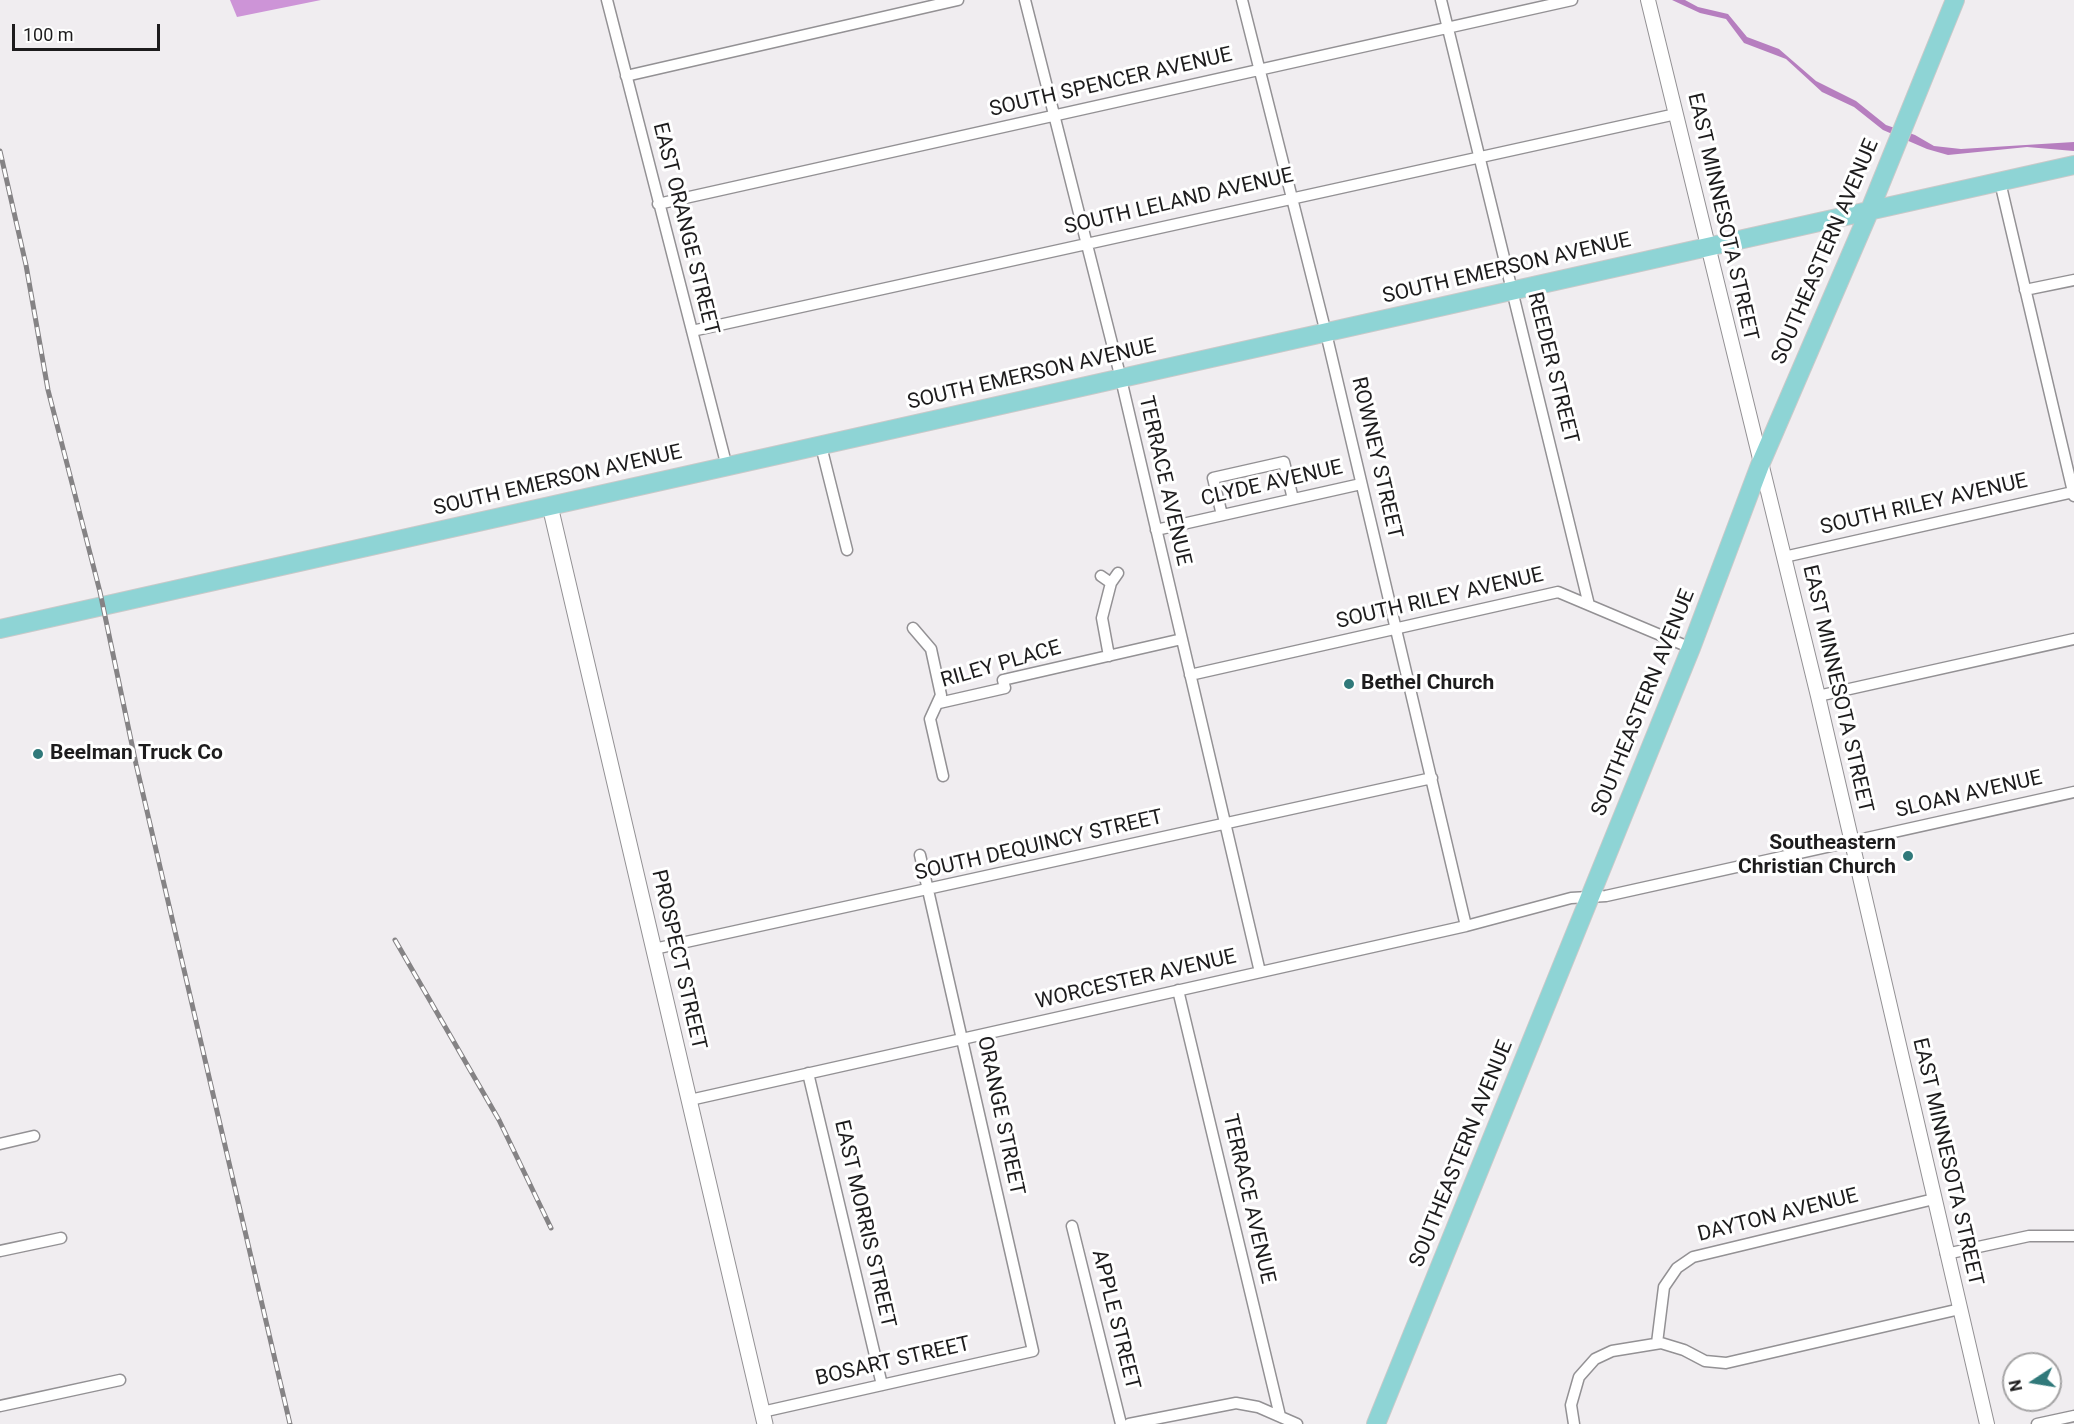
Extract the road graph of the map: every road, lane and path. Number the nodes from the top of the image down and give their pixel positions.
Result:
1 (607, 0) edge
2 (958, 0) edge
3 (1025, 0) edge
4 (1242, 0) edge
5 (1441, 0) edge
6 (1572, 0) edge
7 (1648, 0) edge
8 (1955, 0) edge
9 (1448, 28) junction
10 (1260, 70) junction
11 (626, 76) junction
12 (1676, 114) junction
13 (1054, 116) junction
14 (1480, 155) junction
15 (2073, 165) edge
16 (2000, 182) junction
17 (1292, 197) junction
18 (658, 204) junction
19 (1869, 212) junction
20 (1086, 243) junction
21 (1707, 248) junction
22 (2074, 280) edge
23 (2025, 290) junction
24 (1513, 291) junction
25 (692, 331) junction
26 (1326, 333) junction
27 (1121, 379) junction
28 (820, 446) junction
29 (1760, 465) junction
30 (727, 467) junction
31 (1361, 484) junction
32 (2074, 494) edge
33 (1293, 499) junction
34 (550, 506) junction
35 (1222, 515) junction
36 (1155, 530) junction
37 (847, 550) dead end
38 (1784, 556) junction
39 (1118, 573) dead end
40 (1101, 576) dead end
41 (1111, 583) junction
42 (1589, 605) junction
43 (913, 628) dead end
44 (0, 629) edge
45 (1396, 629) junction
46 (1182, 639) junction
47 (2074, 639) edge
48 (1691, 648) junction
49 (1109, 656) junction
50 (1190, 675) junction
51 (1818, 696) junction
52 (939, 703) junction
53 (942, 776) dead end
54 (1432, 778) junction
55 (2074, 792) edge
56 (1225, 824) junction
57 (1852, 842) junction
58 (920, 855) dead end
59 (928, 890) junction
60 (1591, 897) junction
61 (1466, 926) junction
62 (654, 949) junction
63 (1260, 972) junction
64 (1178, 990) junction
65 (961, 1039) junction
66 (808, 1073) junction
67 (690, 1100) junction
68 (34, 1136) dead end
69 (0, 1143) edge
70 (1934, 1199) junction
71 (1072, 1226) dead end
72 (2074, 1236) edge
73 (61, 1238) dead end
74 (0, 1251) edge
75 (1946, 1254) junction
76 (1960, 1309) junction
77 (1657, 1343) junction
78 (1033, 1351) joint
79 (120, 1380) dead end
80 (882, 1385) junction
81 (0, 1406) edge
82 (1280, 1416) junction
83 (2074, 1416) edge
84 (764, 1418) edge
85 (1121, 1424) edge
86 (1129, 1424) edge
87 (1297, 1424) edge
88 (1376, 1424) edge
89 (1574, 1424) edge
90 (1987, 1424) edge
91 (2037, 1424) edge

1 - 11 street, EAST ORANGE STREET
2 - 11 street
3 - 13 street, TERRACE AVENUE
4 - 10 street, ROWNEY STREET
5 - 9 street, REEDER STREET
6 - 9 street, SOUTH SPENCER AVENUE
7 - 12 street, EAST MINNESOTA STREET
8 - 19 main road, SOUTHEASTERN AVENUE
9 - 10 street, SOUTH SPENCER AVENUE
9 - 14 street, REEDER STREET
10 - 13 street, SOUTH SPENCER AVENUE
10 - 17 street, ROWNEY STREET
11 - 18 street, EAST ORANGE STREET
12 - 14 street, SOUTH LELAND AVENUE
12 - 21 street, EAST MINNESOTA STREET
13 - 18 street, SOUTH SPENCER AVENUE
13 - 20 street, TERRACE AVENUE
14 - 17 street, SOUTH LELAND AVENUE
14 - 24 street, REEDER STREET
15 - 16 main road, SOUTH EMERSON AVENUE
16 - 19 main road, SOUTH EMERSON AVENUE
16 - 23 street
17 - 20 street, SOUTH LELAND AVENUE
17 - 26 street, ROWNEY STREET
18 - 25 street, EAST ORANGE STREET
19 - 21 main road, SOUTH EMERSON AVENUE
19 - 29 main road, SOUTHEASTERN AVENUE
20 - 25 street, SOUTH LELAND AVENUE
20 - 27 street, TERRACE AVENUE
21 - 24 main road, SOUTH EMERSON AVENUE
21 - 29 street, EAST MINNESOTA STREET
22 - 23 street
23 - 32 street
24 - 26 main road, SOUTH EMERSON AVENUE
24 - 42 street, REEDER STREET
25 - 30 street, EAST ORANGE STREET
26 - 27 main road, SOUTH EMERSON AVENUE
26 - 31 street, ROWNEY STREET
27 - 28 main road, SOUTH EMERSON AVENUE
27 - 36 street, TERRACE AVENUE
28 - 30 main road, SOUTH EMERSON AVENUE
28 - 37 street
29 - 38 street, EAST MINNESOTA STREET
29 - 48 main road, SOUTHEASTERN AVENUE
30 - 34 main road, SOUTH EMERSON AVENUE
31 - 33 street, CLYDE AVENUE
31 - 45 street, ROWNEY STREET
32 - 38 street, SOUTH RILEY AVENUE
33 - 35 street, CLYDE AVENUE
33 - 35 street
34 - 44 main road, SOUTH EMERSON AVENUE
34 - 62 main road, PROSPECT STREET
35 - 36 street, CLYDE AVENUE
36 - 46 street, TERRACE AVENUE
38 - 51 street, EAST MINNESOTA STREET
39 - 41 street
40 - 41 street
41 - 49 street
42 - 45 street, SOUTH RILEY AVENUE
42 - 48 street, SOUTH RILEY AVENUE
43 - 52 street, RILEY PLACE
45 - 50 street, SOUTH RILEY AVENUE
45 - 54 street, ROWNEY STREET
46 - 49 street, RILEY PLACE
46 - 50 street, TERRACE AVENUE
47 - 51 street
48 - 60 main road, SOUTHEASTERN AVENUE
49 - 52 street, RILEY PLACE
50 - 56 street, TERRACE AVENUE
51 - 57 street, EAST MINNESOTA STREET
52 - 53 street, RILEY PLACE
54 - 56 street, SOUTH DEQUINCY STREET
54 - 61 street, ROWNEY STREET
55 - 57 street, SLOAN AVENUE
56 - 59 street, SOUTH DEQUINCY STREET
56 - 63 street, TERRACE AVENUE
57 - 60 street, SLOAN AVENUE
57 - 70 street, EAST MINNESOTA STREET
58 - 59 street, ORANGE STREET
59 - 62 street, SOUTH DEQUINCY STREET
59 - 65 street, ORANGE STREET
60 - 61 street, WORCESTER AVENUE
60 - 88 main road, SOUTHEASTERN AVENUE
61 - 63 street, WORCESTER AVENUE
62 - 67 main road, PROSPECT STREET
63 - 64 street, WORCESTER AVENUE
64 - 65 street, WORCESTER AVENUE
64 - 82 street, TERRACE AVENUE
65 - 66 street, WORCESTER AVENUE
65 - 78 street, ORANGE STREET
66 - 67 street, WORCESTER AVENUE
66 - 80 street, EAST MORRIS STREET
67 - 84 main road, PROSPECT STREET
68 - 69 street
70 - 75 street, EAST MINNESOTA STREET
70 - 77 street, DAYTON AVENUE
71 - 85 street, APPLE STREET
72 - 75 street
73 - 74 street
75 - 76 street, EAST MINNESOTA STREET
76 - 77 street
76 - 90 street, EAST MINNESOTA STREET
77 - 89 street
78 - 80 street, BOSART STREET
79 - 81 street
80 - 84 street, BOSART STREET
82 - 86 street
82 - 87 street
83 - 91 street

